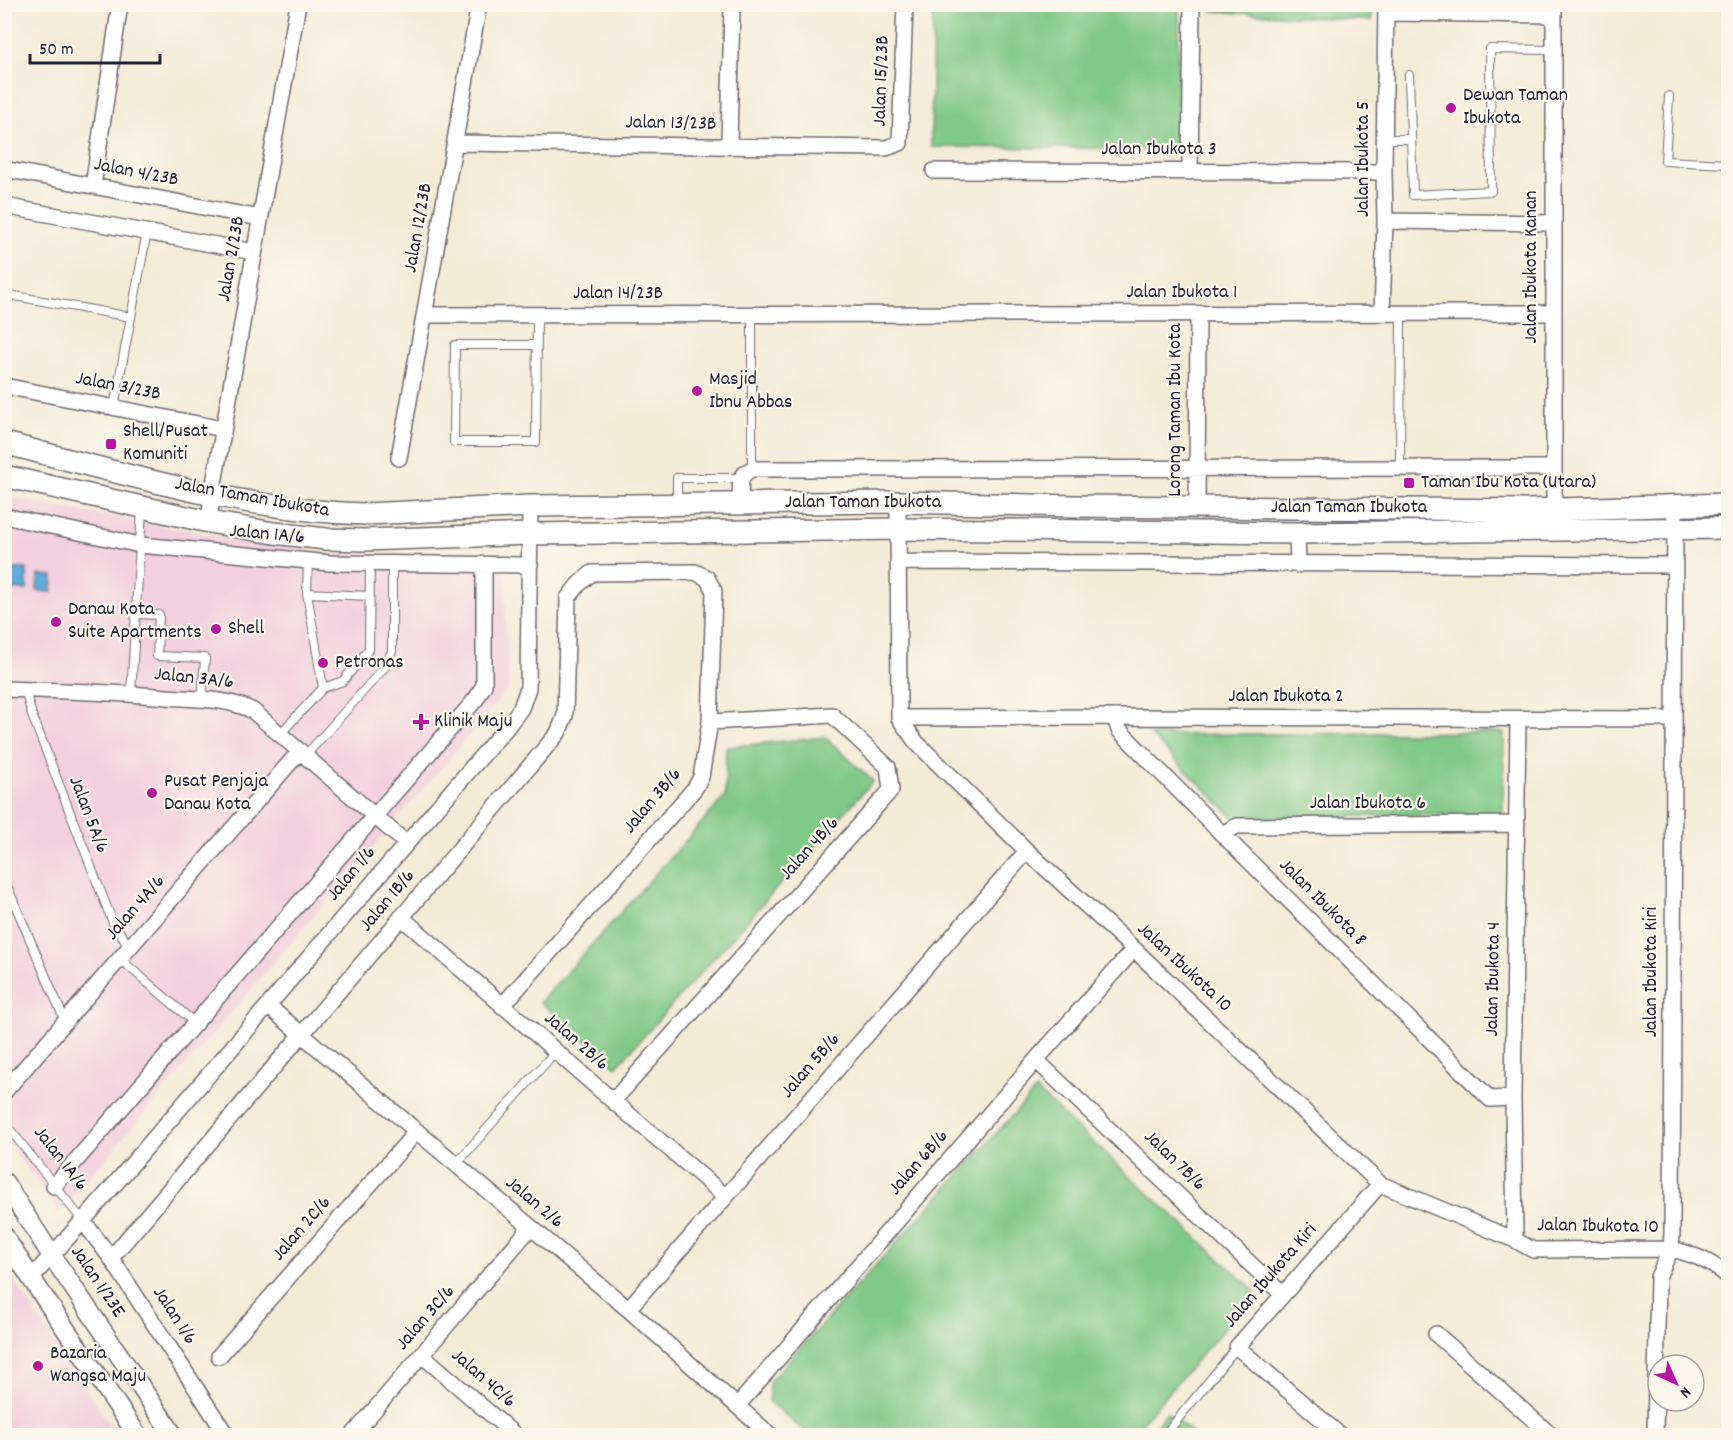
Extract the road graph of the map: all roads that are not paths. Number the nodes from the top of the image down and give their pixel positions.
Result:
1 (120, 4) edge
2 (298, 4) edge
3 (479, 4) edge
4 (732, 4) edge
5 (905, 4) edge
6 (1192, 4) edge
7 (1386, 9) edge
8 (1554, 10) edge
9 (1554, 50) junction
10 (1409, 75) dead end
11 (1669, 96) dead end
12 (1384, 139) junction
13 (1411, 139) junction
14 (455, 143) junction
15 (729, 146) junction
16 (886, 148) joint
17 (1728, 164) edge
18 (4, 170) edge
19 (934, 171) dead end
20 (1190, 172) junction
21 (1384, 172) junction
22 (93, 186) junction
23 (4, 206) edge
24 (260, 218) junction
25 (1385, 220) junction
26 (1553, 223) junction
27 (147, 232) junction
28 (254, 252) junction
29 (4, 294) edge
30 (1553, 313) junction
31 (752, 314) junction
32 (811, 314) joint
33 (1198, 314) junction
34 (1382, 314) junction
35 (1401, 314) junction
36 (424, 315) junction
37 (537, 315) junction
38 (131, 317) junction
39 (537, 345) junction
40 (4, 386) edge
41 (114, 407) junction
42 (223, 429) junction
43 (4, 443) edge
44 (399, 458) dead end
45 (1197, 468) junction
46 (1400, 468) junction
47 (1554, 468) junction
48 (746, 473) junction
49 (4, 476) edge
50 (212, 495) junction
51 (898, 502) junction
52 (677, 504) junction
53 (741, 504) junction
54 (1728, 504) edge
55 (1675, 505) junction
56 (142, 507) junction
57 (530, 507) junction
58 (1197, 507) junction
59 (4, 516) edge
60 (1554, 519) junction
61 (209, 522) junction
62 (1675, 528) junction
63 (1728, 528) edge
64 (898, 529) junction
65 (1297, 533) junction
66 (530, 534) junction
67 (140, 546) junction
68 (308, 560) junction
69 (898, 562) junction
70 (370, 564) junction
71 (392, 564) junction
72 (484, 565) junction
73 (530, 565) junction
74 (1298, 565) junction
75 (1674, 566) junction
76 (633, 571) joint
77 (307, 593) junction
78 (369, 596) junction
79 (136, 614) junction
80 (323, 688) junction
81 (4, 689) edge
82 (25, 690) junction
83 (131, 694) junction
84 (202, 699) junction
85 (1115, 717) junction
86 (899, 718) junction
87 (1518, 719) junction
88 (1673, 719) junction
89 (710, 722) junction
90 (280, 734) junction
91 (302, 754) junction
92 (374, 816) junction
93 (1517, 824) junction
94 (1222, 834) junction
95 (406, 843) junction
96 (1027, 851) junction
97 (4, 879) edge
98 (400, 917) junction
99 (130, 947) junction
100 (1134, 950) junction
101 (120, 959) junction
102 (268, 1006) junction
103 (502, 1006) junction
104 (65, 1022) junction
105 (195, 1023) junction
106 (302, 1035) junction
107 (555, 1052) junction
108 (1036, 1060) junction
109 (4, 1092) edge
110 (1513, 1098) junction
111 (613, 1101) junction
112 (4, 1122) edge
113 (417, 1131) junction
114 (456, 1164) junction
115 (4, 1182) edge
116 (1380, 1184) junction
117 (54, 1186) junction
118 (725, 1196) junction
119 (83, 1221) junction
120 (531, 1228) junction
121 (4, 1236) edge
122 (1515, 1240) junction
123 (1671, 1249) junction
124 (52, 1256) junction
125 (111, 1258) junction
126 (1728, 1276) edge
127 (31, 1278) junction
128 (1282, 1294) junction
129 (628, 1309) junction
130 (1436, 1334) dead end
131 (1237, 1347) junction
132 (422, 1354) junction
133 (219, 1356) dead end
134 (738, 1406) junction
135 (138, 1436) edge
136 (174, 1436) edge
137 (227, 1436) edge
138 (352, 1436) edge
139 (516, 1436) edge
140 (771, 1436) edge
141 (1164, 1436) edge
142 (1341, 1436) edge
143 (1552, 1436) edge
144 (1655, 1436) edge

1 - 22 street
2 - 24 street, Jalan 2/23B
3 - 14 street, Jalan 12/23B
4 - 15 street
5 - 16 street, Jalan 15/23B
6 - 20 street
7 - 8 street
7 - 12 street, Jalan Ibukota 5
8 - 9 street, Jalan Ibukota Kanan
9 - 13 lane
9 - 26 street, Jalan Ibukota Kanan
10 - 13 lane
11 - 17 lane
12 - 13 lane
12 - 21 street, Jalan Ibukota 5
14 - 15 street, Jalan 13/23B
14 - 36 street, Jalan 12/23B
15 - 16 street, Jalan 13/23B
18 - 22 street, Jalan 4/23B
19 - 20 street, Jalan Ibukota 3
20 - 21 street, Jalan Ibukota 3
21 - 25 street, Jalan Ibukota 5
22 - 24 street, Jalan 4/23B
23 - 27 street
24 - 28 street, Jalan 2/23B
25 - 26 street
25 - 34 street, Jalan Ibukota 5
26 - 30 street, Jalan Ibukota Kanan
27 - 28 street
27 - 38 lane
28 - 42 street, Jalan 2/23B
29 - 38 lane
30 - 35 street, Jalan Ibukota 1
30 - 47 street, Jalan Ibukota Kanan
31 - 32 street, Jalan 14/23B
31 - 37 street, Jalan 14/23B
31 - 48 lane
32 - 33 street, Jalan Ibukota 1
33 - 34 street, Jalan Ibukota 1
33 - 45 street, Lorong Taman Ibu Kota
34 - 35 street, Jalan Ibukota 1
35 - 46 lane
36 - 37 street, Jalan 14/23B
36 - 44 street, Jalan 12/23B
37 - 39 lane
38 - 41 lane
39 - 39 lane
40 - 41 street, Jalan 3/23B
41 - 42 street, Jalan 3/23B
42 - 50 street, Jalan 2/23B
43 - 50 main road, Jalan Taman Ibukota
45 - 46 street
45 - 48 street
45 - 58 street, Lorong Taman Ibu Kota
46 - 47 street
47 - 60 street, Jalan Ibukota Kanan
48 - 52 lane
48 - 53 street
49 - 56 main road, Jalan Taman Ibukota
50 - 57 main road, Jalan Taman Ibukota
50 - 61 street, Jalan 2/23B
51 - 53 main road, Jalan Taman Ibukota
51 - 58 main road, Jalan Taman Ibukota
51 - 64 street
52 - 53 main road, Jalan Taman Ibukota
52 - 57 main road, Jalan Taman Ibukota
54 - 55 main road, Jalan Taman Ibukota
55 - 60 main road, Jalan Taman Ibukota
55 - 62 street, Jalan Ibukota Kiri
56 - 61 main road, Jalan Taman Ibukota
56 - 67 lane
57 - 66 street, Jalan 1/6
58 - 60 main road, Jalan Taman Ibukota
59 - 67 street, Jalan 1A/6
60 - 62 main road, Jalan Taman Ibukota
60 - 65 main road, Jalan Taman Ibukota
61 - 66 main road, Jalan Taman Ibukota
62 - 63 main road, Jalan Taman Ibukota
62 - 75 street, Jalan Ibukota Kiri
64 - 65 main road, Jalan Taman Ibukota
64 - 66 main road, Jalan Taman Ibukota
64 - 69 street
65 - 74 street
66 - 73 street, Jalan 1/6
67 - 68 street, Jalan 1A/6
67 - 79 lane
68 - 70 street, Jalan 1A/6
68 - 77 lane
69 - 74 street
69 - 86 street
70 - 71 street, Jalan 1A/6
70 - 78 lane
71 - 72 street, Jalan 1A/6
71 - 91 lane
72 - 73 street, Jalan 1A/6
72 - 92 street
73 - 95 street, Jalan 1/6
74 - 75 street
75 - 88 street, Jalan Ibukota Kiri
76 - 89 street, Jalan 3B/6
76 - 98 street, Jalan 1B/6
77 - 78 lane
77 - 80 lane
78 - 80 lane
79 - 83 lane
79 - 84 lane
80 - 90 lane
81 - 82 street, Jalan 3A/6
82 - 83 street, Jalan 3A/6
82 - 99 lane, Jalan 5A/6
83 - 84 street, Jalan 3A/6
84 - 90 street, Jalan 3A/6
85 - 86 street, Jalan Ibukota 2
85 - 87 street, Jalan Ibukota 2
85 - 94 street, Jalan Ibukota 8
86 - 96 street, Jalan Ibukota 10
87 - 88 street, Jalan Ibukota 2
87 - 93 street, Jalan Ibukota 4
88 - 123 street, Jalan Ibukota Kiri
89 - 103 street, Jalan 3B/6
89 - 111 street, Jalan 4B/6
90 - 91 street, Jalan 3A/6
91 - 92 street, Jalan 3A/6
91 - 99 street, Jalan 4A/6
92 - 95 street, Jalan 3A/6
92 - 105 street
93 - 94 street, Jalan Ibukota 6
93 - 110 street, Jalan Ibukota 4
94 - 110 street, Jalan Ibukota 8
95 - 102 street, Jalan 1/6
96 - 100 street, Jalan Ibukota 10
96 - 118 street, Jalan 5B/6
97 - 104 lane
98 - 103 street, Jalan 2B/6
98 - 106 street, Jalan 1B/6
99 - 101 street, Jalan 4A/6
100 - 108 street, Jalan 6B/6
100 - 116 street, Jalan Ibukota 10
101 - 104 street, Jalan 4A/6
101 - 105 lane
102 - 106 street, Jalan 2/6
102 - 119 street, Jalan 1/6
103 - 107 street, Jalan 2B/6
104 - 109 street, Jalan 4A/6
105 - 117 street
106 - 113 street, Jalan 2/6
106 - 125 street, Jalan 1B/6
107 - 111 street, Jalan 2B/6
107 - 114 lane
108 - 128 street, Jalan 7B/6
108 - 134 street, Jalan 6B/6
110 - 122 street, Jalan Ibukota 4
111 - 118 street, Jalan 2B/6
112 - 117 lane, Jalan 1A/6
113 - 114 street, Jalan 2/6
113 - 133 street, Jalan 2C/6
114 - 120 street, Jalan 2/6
115 - 124 street, Jalan 1/23E
116 - 122 street, Jalan Ibukota 10
116 - 128 street, Jalan Ibukota Kiri
117 - 119 lane, Jalan 1A/6
118 - 129 street, Jalan 5B/6
119 - 124 street, Jalan 1/6
119 - 125 street, Jalan 1/6
120 - 129 street, Jalan 2/6
120 - 132 street, Jalan 3C/6
121 - 127 street
122 - 123 street, Jalan Ibukota 10
123 - 126 street, Jalan Ibukota 10
123 - 144 street, Jalan Ibukota Kiri
124 - 127 street, Jalan 1/6
124 - 136 street, Jalan 1/23E
125 - 137 street, Jalan 1/6
127 - 135 street
128 - 131 street, Jalan Ibukota Kiri
129 - 134 street, Jalan 2/6
130 - 143 street
131 - 141 lane
131 - 142 street, Jalan Ibukota Kiri
132 - 138 street, Jalan 3C/6
132 - 139 street, Jalan 4C/6
134 - 140 street, Jalan 2/6

